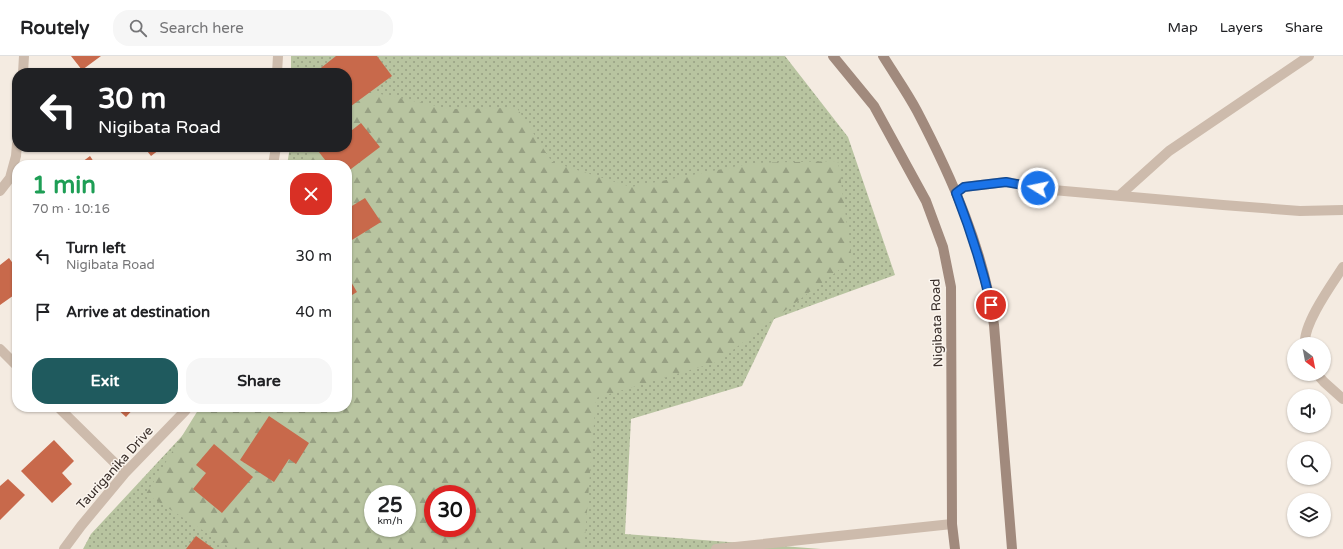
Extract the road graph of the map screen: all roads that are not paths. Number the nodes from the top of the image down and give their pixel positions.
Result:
1 (24, 56) edge
2 (278, 56) edge
3 (833, 56) edge
4 (883, 56) edge
5 (1309, 56) edge
6 (23, 68) edge
7 (277, 68) edge
8 (12, 171) edge
9 (0, 191) edge
10 (956, 193) junction
11 (1119, 196) junction
12 (1343, 210) edge
13 (1343, 267) edge
14 (1305, 337) edge
15 (0, 349) edge
16 (12, 361) edge
17 (1323, 381) edge
18 (1343, 399) edge
19 (63, 412) edge
20 (184, 412) edge
21 (125, 473) junction
22 (952, 524) junction
23 (64, 549) edge
24 (716, 549) edge
25 (955, 549) edge
26 (1012, 549) edge

1 - 6 street
2 - 7 street
3 - 22 street, Nigibata Road
4 - 10 street
5 - 11 street
8 - 9 street
10 - 11 street
10 - 26 street
11 - 12 street
13 - 14 street
15 - 16 street
17 - 18 street
19 - 21 street
20 - 21 street, Tauriganika Drive
21 - 23 street, Tauriganika Drive
22 - 24 street
22 - 25 street, Nigibata Road

